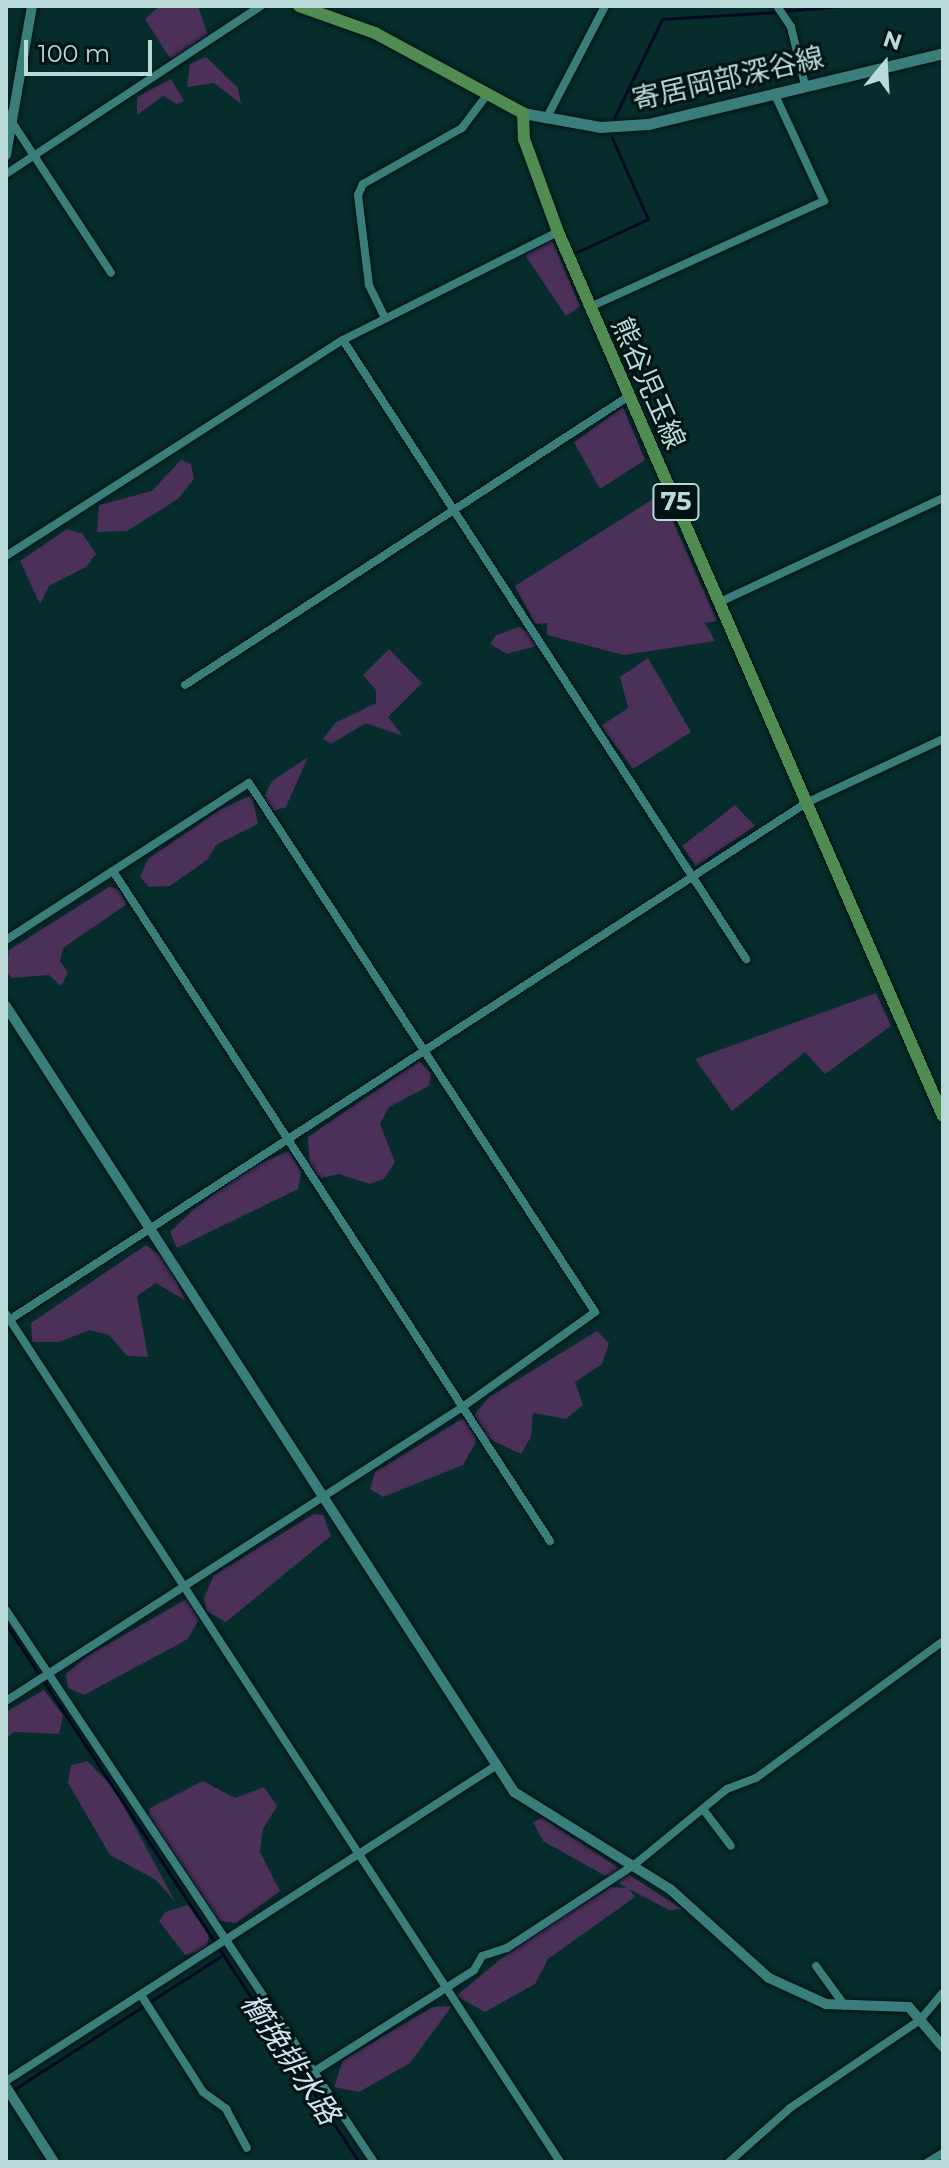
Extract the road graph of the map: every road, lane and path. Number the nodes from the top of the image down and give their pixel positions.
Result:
1 (32, 6) edge
2 (261, 6) edge
3 (299, 6) edge
4 (605, 6) edge
5 (777, 6) edge
6 (943, 53) edge
7 (805, 85) junction
8 (774, 93) junction
9 (485, 98) junction
10 (6, 113) edge
11 (523, 113) junction
12 (546, 119) junction
13 (14, 125) junction
14 (6, 155) edge
15 (35, 157) junction
16 (6, 174) edge
17 (558, 232) junction
18 (111, 273) dead end
19 (590, 307) junction
20 (385, 318) junction
21 (343, 340) junction
22 (629, 396) junction
23 (943, 498) edge
24 (458, 508) junction
25 (6, 556) edge
26 (720, 602) junction
27 (185, 685) dead end
28 (943, 739) edge
29 (806, 803) junction
30 (113, 871) junction
31 (693, 876) junction
32 (6, 940) edge
33 (746, 959) dead end
34 (6, 1006) edge
35 (423, 1052) junction
36 (939, 1097) edge
37 (943, 1116) edge
38 (289, 1139) junction
39 (150, 1229) junction
40 (7, 1318) edge
41 (461, 1408) junction
42 (323, 1498) junction
43 (550, 1541) dead end
44 (182, 1586) junction
45 (6, 1610) edge
46 (943, 1641) edge
47 (47, 1674) junction
48 (6, 1701) edge
49 (497, 1765) junction
50 (703, 1809) junction
51 (731, 1846) dead end
52 (356, 1855) junction
53 (634, 1865) junction
54 (222, 1942) junction
55 (816, 1966) dead end
56 (445, 1989) junction
57 (943, 1993) edge
58 (141, 1995) junction
59 (845, 2006) junction
60 (920, 2020) junction
61 (943, 2047) edge
62 (315, 2071) junction
63 (6, 2084) edge
64 (247, 2148) dead end
65 (943, 2153) edge
66 (54, 2162) edge
67 (374, 2162) edge
68 (560, 2162) edge
69 (729, 2162) edge
70 (928, 2162) edge

1 - 13 street
2 - 15 street
3 - 9 main road
4 - 12 street
5 - 7 street
6 - 7 main road, 寄居岡部深谷線
7 - 8 main road, 寄居岡部深谷線
8 - 12 main road, 寄居岡部深谷線
8 - 19 street
9 - 11 main road
9 - 20 street
10 - 13 street
11 - 12 main road, 寄居岡部深谷線
11 - 17 main road, 熊谷児玉線 / 75
13 - 14 street
13 - 15 street
15 - 16 street
15 - 18 street
17 - 19 main road, 熊谷児玉線 / 75
17 - 20 street
19 - 22 main road, 熊谷児玉線 / 75
20 - 21 street
21 - 24 street
21 - 25 street
22 - 24 street
22 - 26 main road, 熊谷児玉線 / 75
23 - 26 street
24 - 27 street
24 - 31 street
26 - 29 main road, 熊谷児玉線 / 75
28 - 29 street
29 - 31 street
29 - 36 main road, 熊谷児玉線 / 75
30 - 32 street
30 - 35 street
30 - 38 street
31 - 33 street
31 - 35 street
34 - 39 street
35 - 38 street
35 - 41 street
36 - 37 main road, 熊谷児玉線 / 75
38 - 39 street
38 - 41 street
39 - 40 street
39 - 42 street
40 - 44 street
41 - 42 street
41 - 43 street
42 - 44 street
42 - 49 street
44 - 47 street
44 - 52 street
45 - 47 street
46 - 50 street
47 - 48 street
47 - 54 street
49 - 52 street
49 - 53 street
50 - 51 street
50 - 53 street
52 - 54 street
52 - 56 street
53 - 56 street
53 - 59 street
54 - 58 street
54 - 62 street
55 - 59 street
56 - 62 street
56 - 68 street
57 - 60 street
58 - 63 street
58 - 64 street
59 - 60 street
60 - 61 street
60 - 69 street
62 - 67 street
63 - 66 street
65 - 70 street

